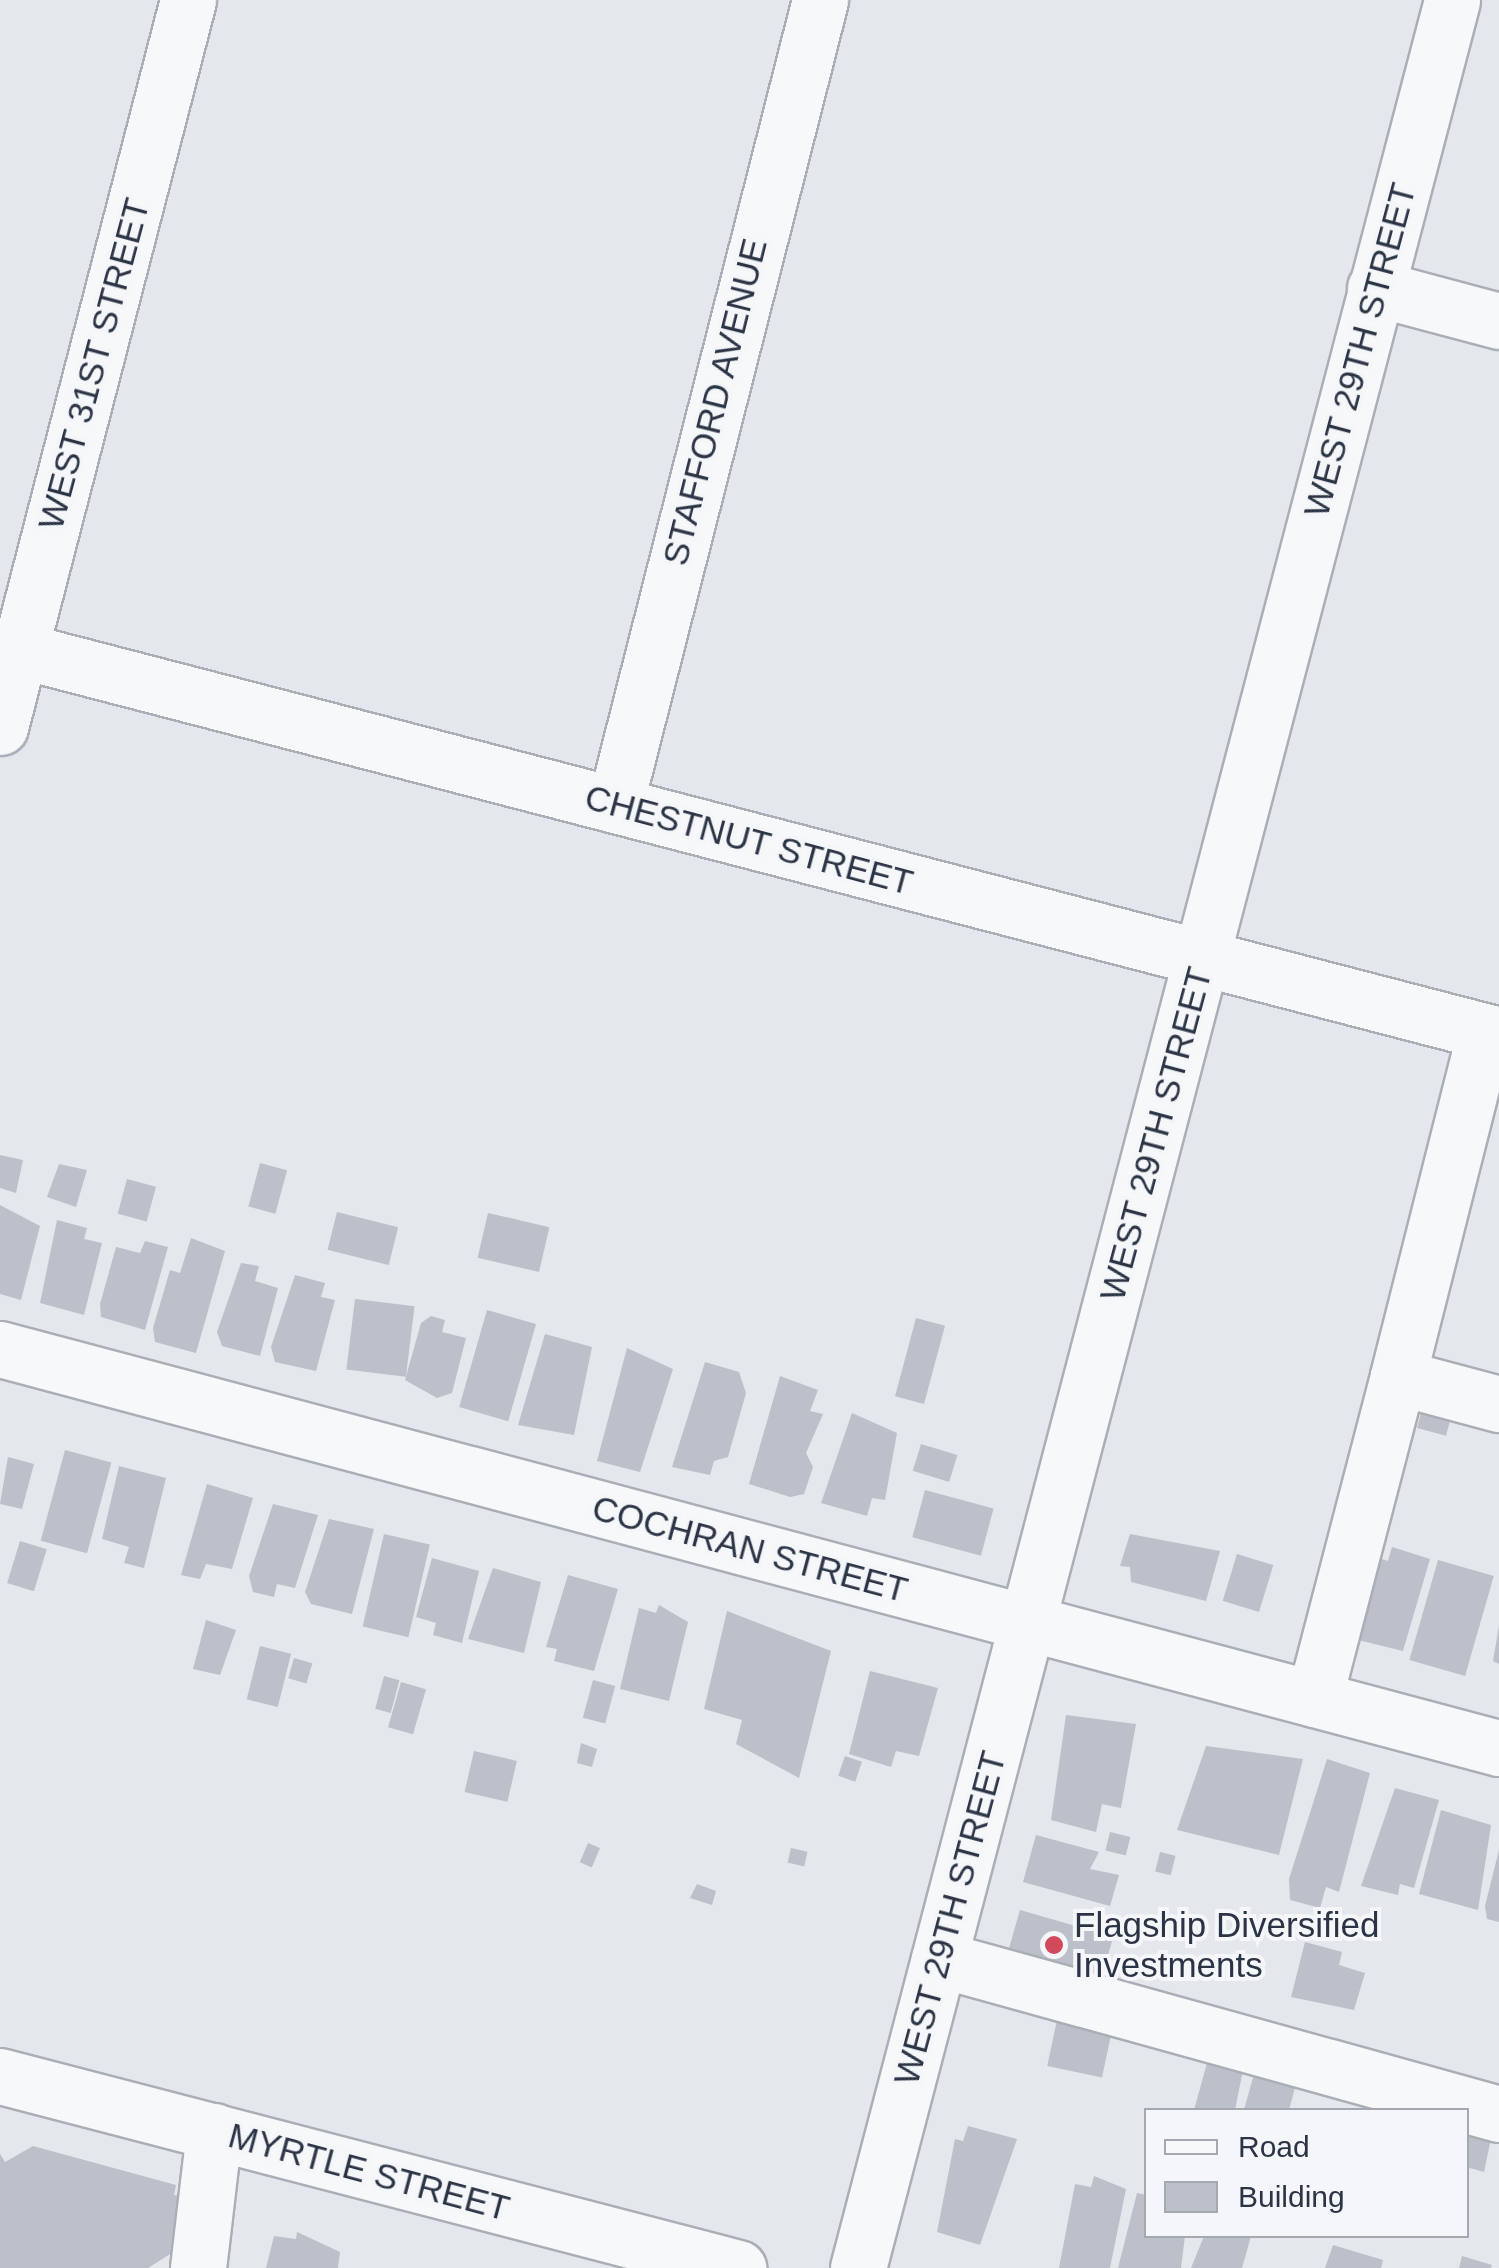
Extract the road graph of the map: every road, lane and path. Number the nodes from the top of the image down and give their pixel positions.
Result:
1 (188, 0) edge
2 (820, 0) edge
3 (1452, 0) edge
4 (1375, 288) junction
5 (1499, 321) edge
6 (10, 647) edge
7 (0, 727) edge
8 (614, 805) junction
9 (1203, 958) junction
10 (1492, 1034) edge
11 (0, 1350) edge
12 (1398, 1377) junction
13 (1499, 1404) edge
14 (1028, 1623) junction
15 (1314, 1699) junction
16 (1499, 1748) edge
17 (939, 1959) junction
18 (0, 2076) edge
19 (1499, 2114) edge
20 (214, 2131) junction
21 (197, 2263) edge
22 (738, 2268) edge
23 (858, 2268) edge

1 - 6 street, WEST 31ST STREET
2 - 8 street, STAFFORD AVENUE
3 - 4 street, WEST 29TH STREET
4 - 5 street
4 - 9 street, WEST 29TH STREET
6 - 7 street, WEST 31ST STREET
6 - 8 street, CHESTNUT STREET
8 - 9 street, CHESTNUT STREET
9 - 10 street, CHESTNUT STREET
9 - 14 street, WEST 29TH STREET
10 - 12 street
11 - 14 street, COCHRAN STREET
12 - 13 street
12 - 15 street
14 - 15 street, COCHRAN STREET
14 - 17 street, WEST 29TH STREET
15 - 16 street, COCHRAN STREET
17 - 19 street
17 - 23 street, WEST 29TH STREET
18 - 20 street, MYRTLE STREET
20 - 21 street
20 - 22 street, MYRTLE STREET

